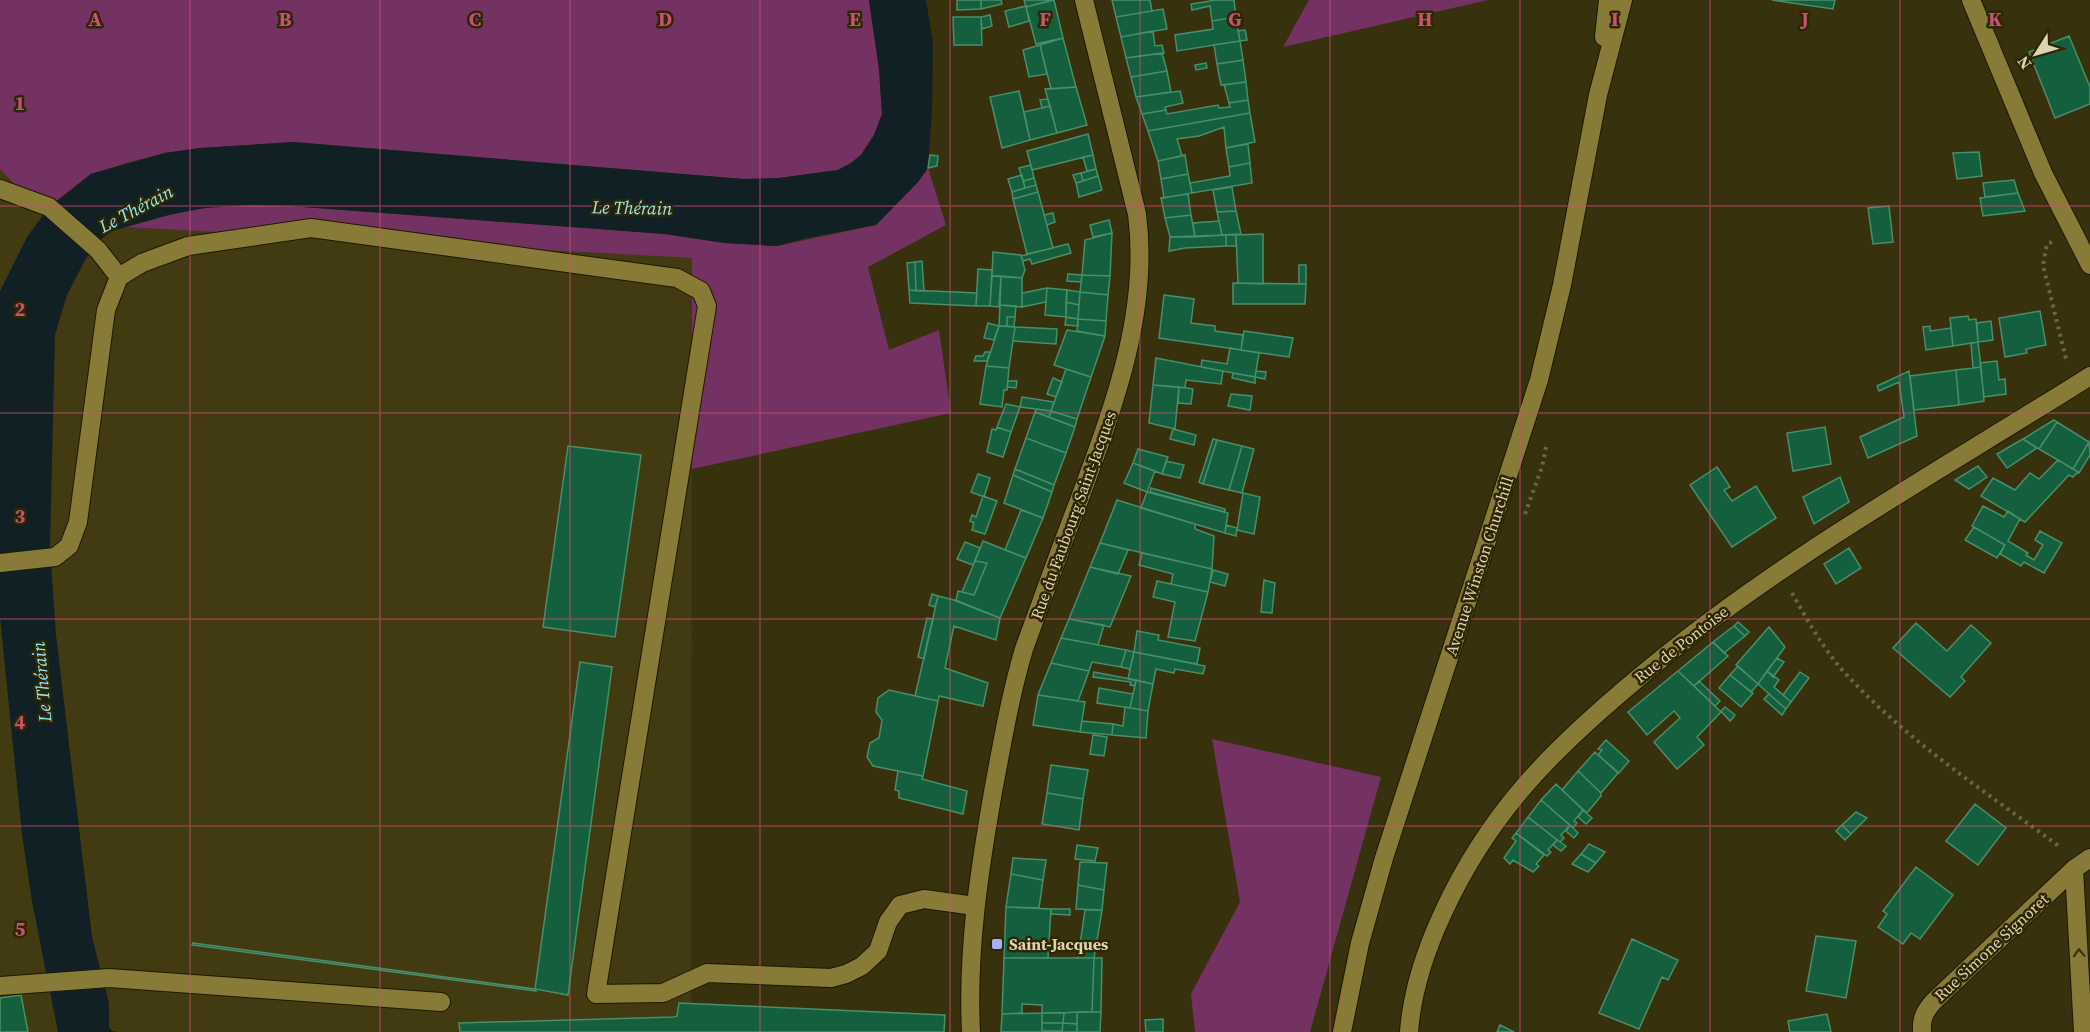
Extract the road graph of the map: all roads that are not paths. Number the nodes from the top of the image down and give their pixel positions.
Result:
1 (1084, 0) edge
2 (1608, 0) edge
3 (1623, 0) edge
4 (1971, 0) edge
5 (1598, 95) junction
6 (0, 189) edge
7 (2090, 265) edge
8 (119, 277) junction
9 (2090, 376) edge
10 (0, 563) edge
11 (2082, 864) edge
12 (975, 906) junction
13 (0, 986) edge
14 (441, 1002) dead end
15 (971, 1032) edge
16 (1342, 1032) edge
17 (1409, 1032) edge
18 (1922, 1032) edge
19 (2083, 1032) edge

1 - 12 street, Rue du Faubourg Saint-Jacques
2 - 5 street, Avenue Winston Churchill
3 - 5 street, Avenue Winston Churchill
4 - 7 street
5 - 16 street, Avenue Winston Churchill
6 - 8 street
8 - 10 street
8 - 12 street
9 - 17 street, Rue de Pontoise
11 - 18 street, Rue Simone Signoret
19 -> 11 street, Rue Simone Signoret
12 - 15 street, Rue du Faubourg Saint-Jacques
13 - 14 street

